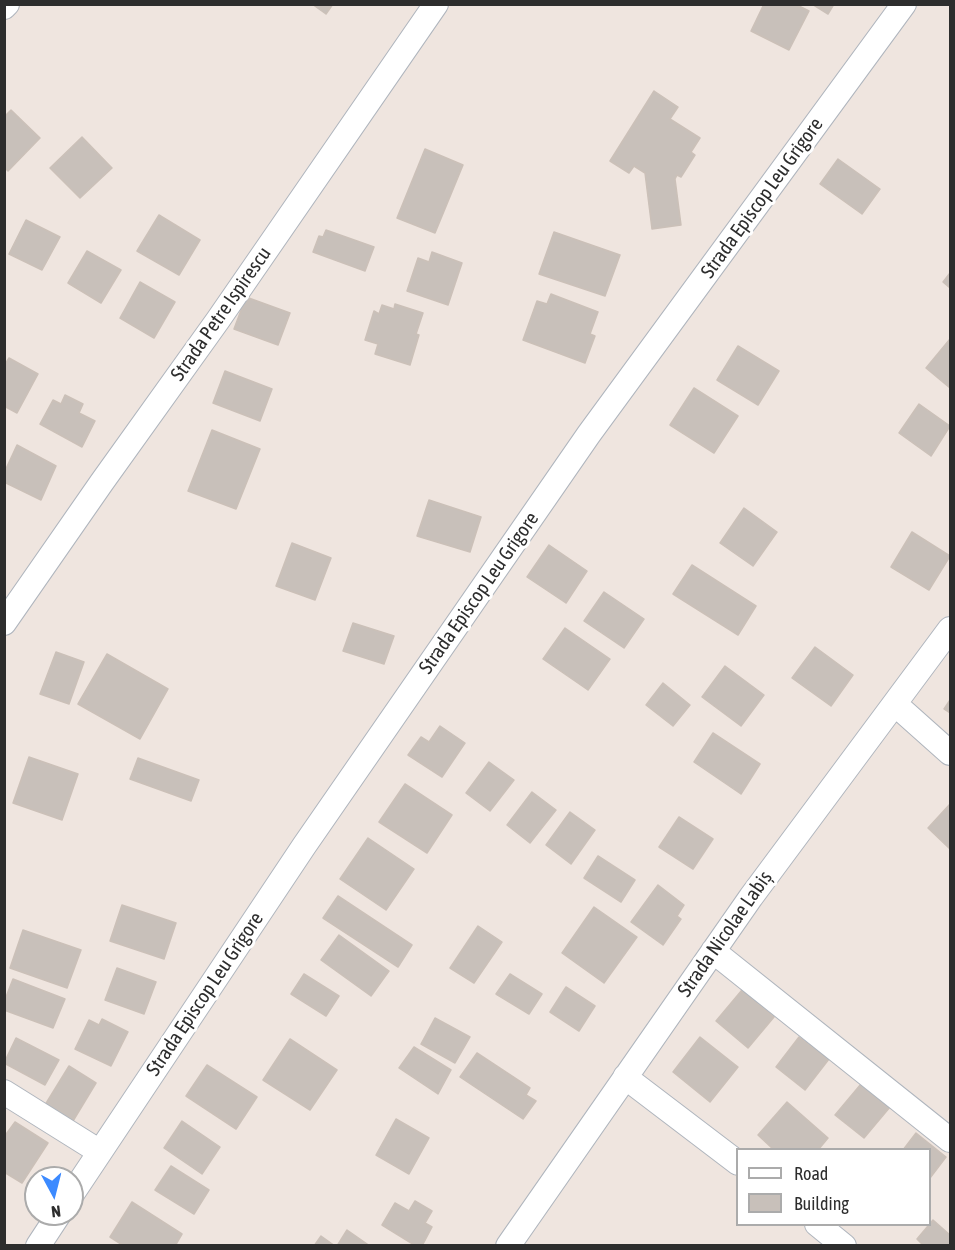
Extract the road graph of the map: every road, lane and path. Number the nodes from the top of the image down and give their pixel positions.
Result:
1 (436, 4) edge
2 (904, 4) edge
3 (4, 623) edge
4 (951, 629) edge
5 (895, 704) junction
6 (951, 753) edge
7 (713, 951) junction
8 (625, 1077) junction
9 (4, 1092) edge
10 (951, 1140) edge
11 (100, 1152) junction
12 (736, 1161) edge
13 (84, 1176) edge
14 (51, 1226) edge
15 (820, 1226) edge
16 (38, 1245) edge
17 (508, 1245) edge
18 (844, 1245) edge

1 - 3 street, Strada Petre Ispirescu
2 - 11 street, Strada Episcop Leu Grigore
4 - 5 street, Strada Nicolae Labiș
5 - 6 street
5 - 7 street, Strada Nicolae Labiș
7 - 8 street, Strada Nicolae Labiș
7 - 10 street
8 - 12 street
8 - 17 street, Strada Nicolae Labiș
9 - 11 street
11 - 13 street, Strada Episcop Leu Grigore
14 - 16 street
15 - 18 street

